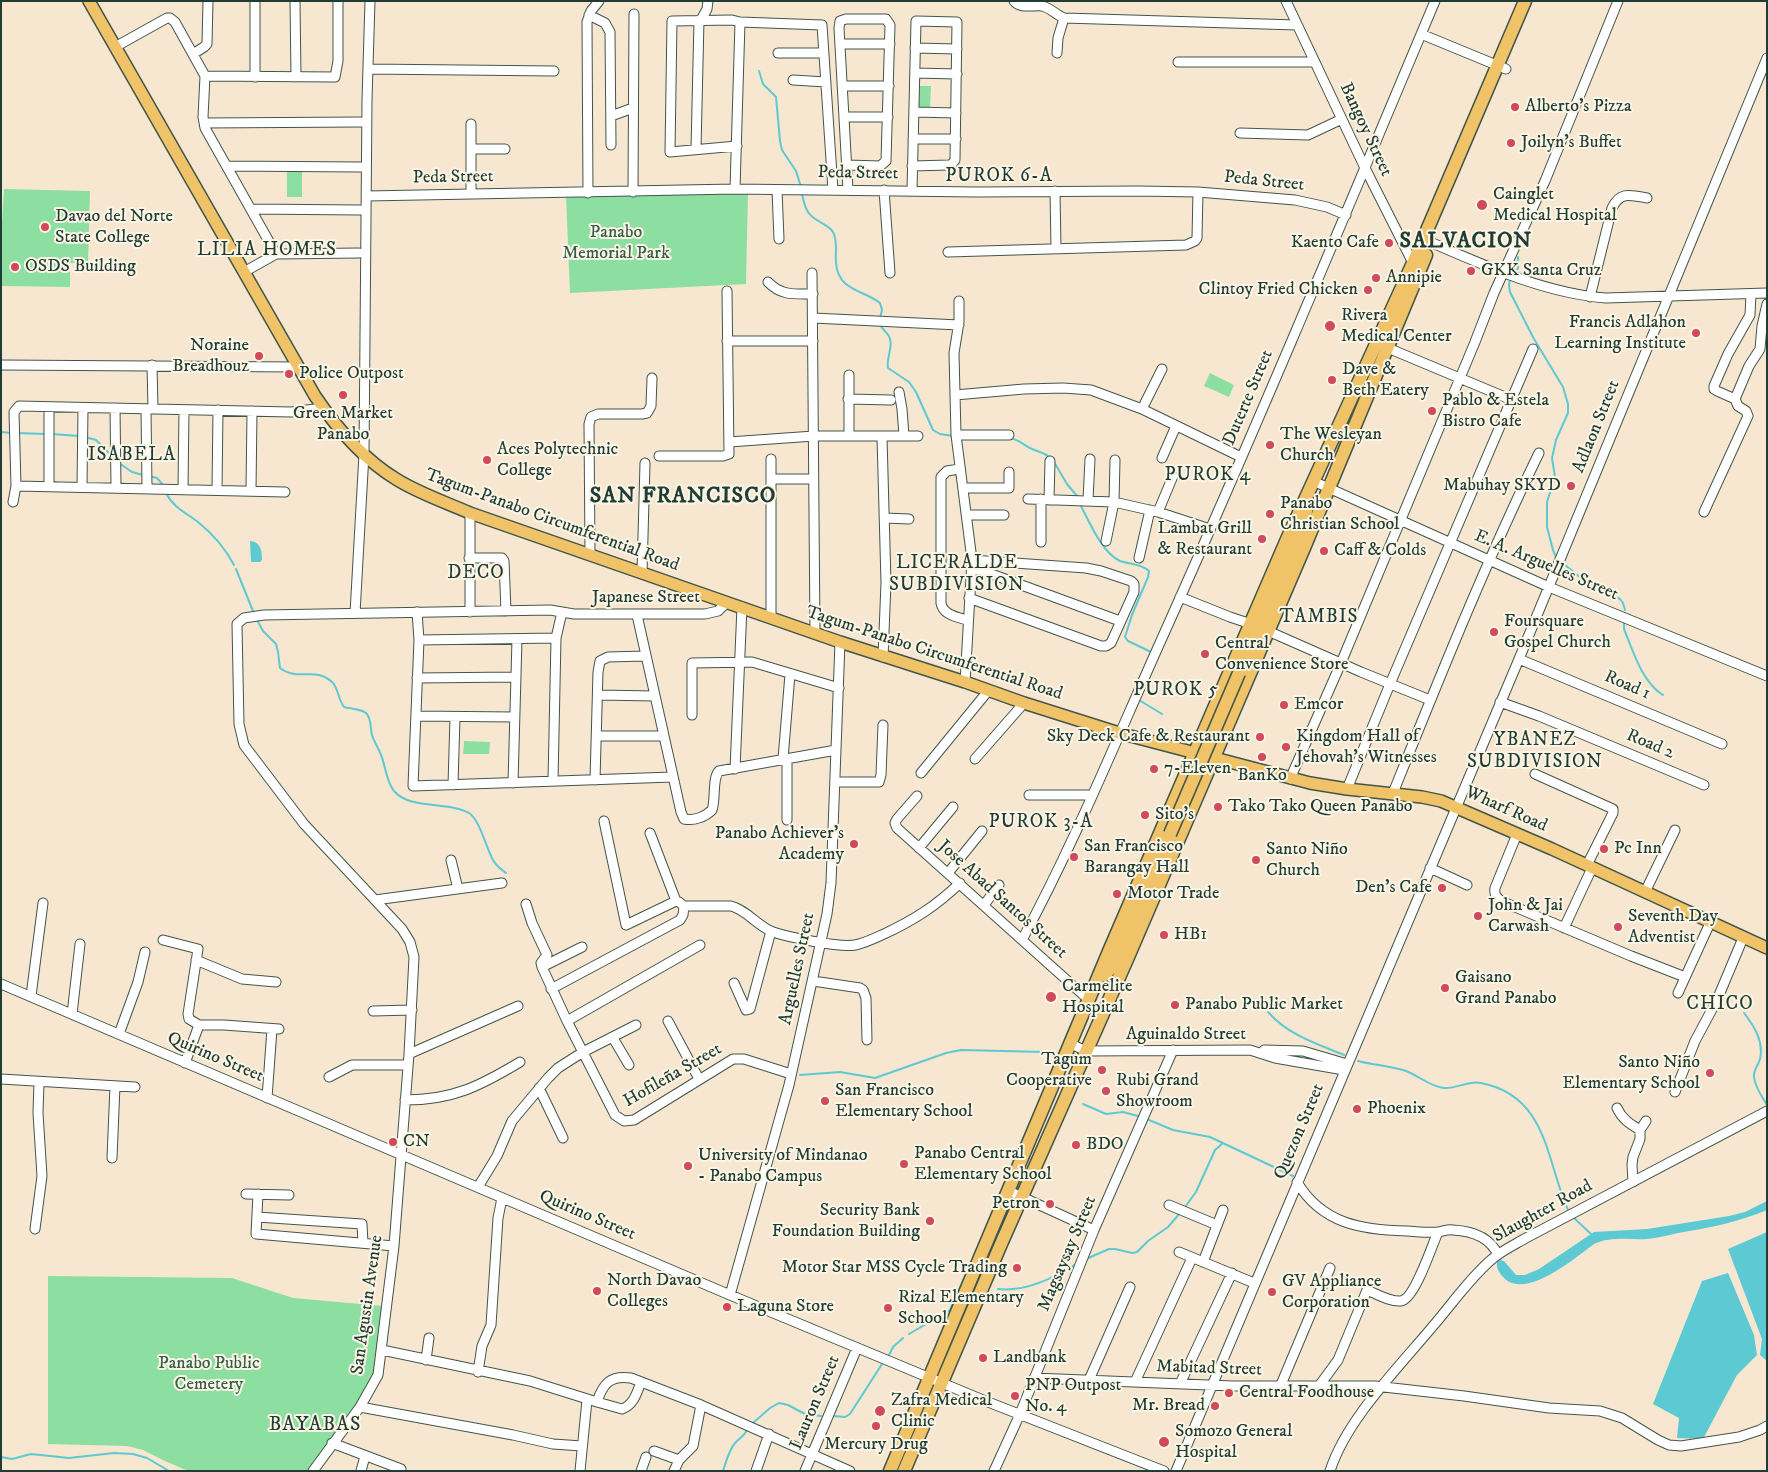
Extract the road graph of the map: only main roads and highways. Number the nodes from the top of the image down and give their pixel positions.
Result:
1 (89, 1) edge
2 (1525, 1) edge
3 (1535, 1) edge
4 (1502, 68) junction
5 (1382, 346) junction
6 (1358, 384) junction
7 (1370, 389) junction
8 (1312, 484) junction
9 (1328, 491) junction
10 (1304, 525) junction
11 (1195, 754) junction
12 (1213, 759) junction
13 (1767, 948) edge
14 (1116, 961) junction
15 (1091, 994) junction
16 (1111, 996) junction
17 (890, 1471) edge
18 (904, 1471) edge

1 - 11 main road, Tagum-Panabo Circumferential Road
2 - 4 highway
3 - 4 highway
4 - 5 highway
5 - 6 highway
5 - 7 highway
6 - 7 highway
6 - 8 highway
7 - 9 highway
8 - 10 highway
8 - 11 highway
9 - 10 highway
9 - 12 highway
10 - 14 highway, bridge
11 - 12 main road, Tagum-Panabo Circumferential Road
11 - 15 highway
12 - 13 main road, Wharf Road
12 - 16 highway
14 - 15 highway
14 - 16 highway
15 - 17 highway
16 - 18 highway

